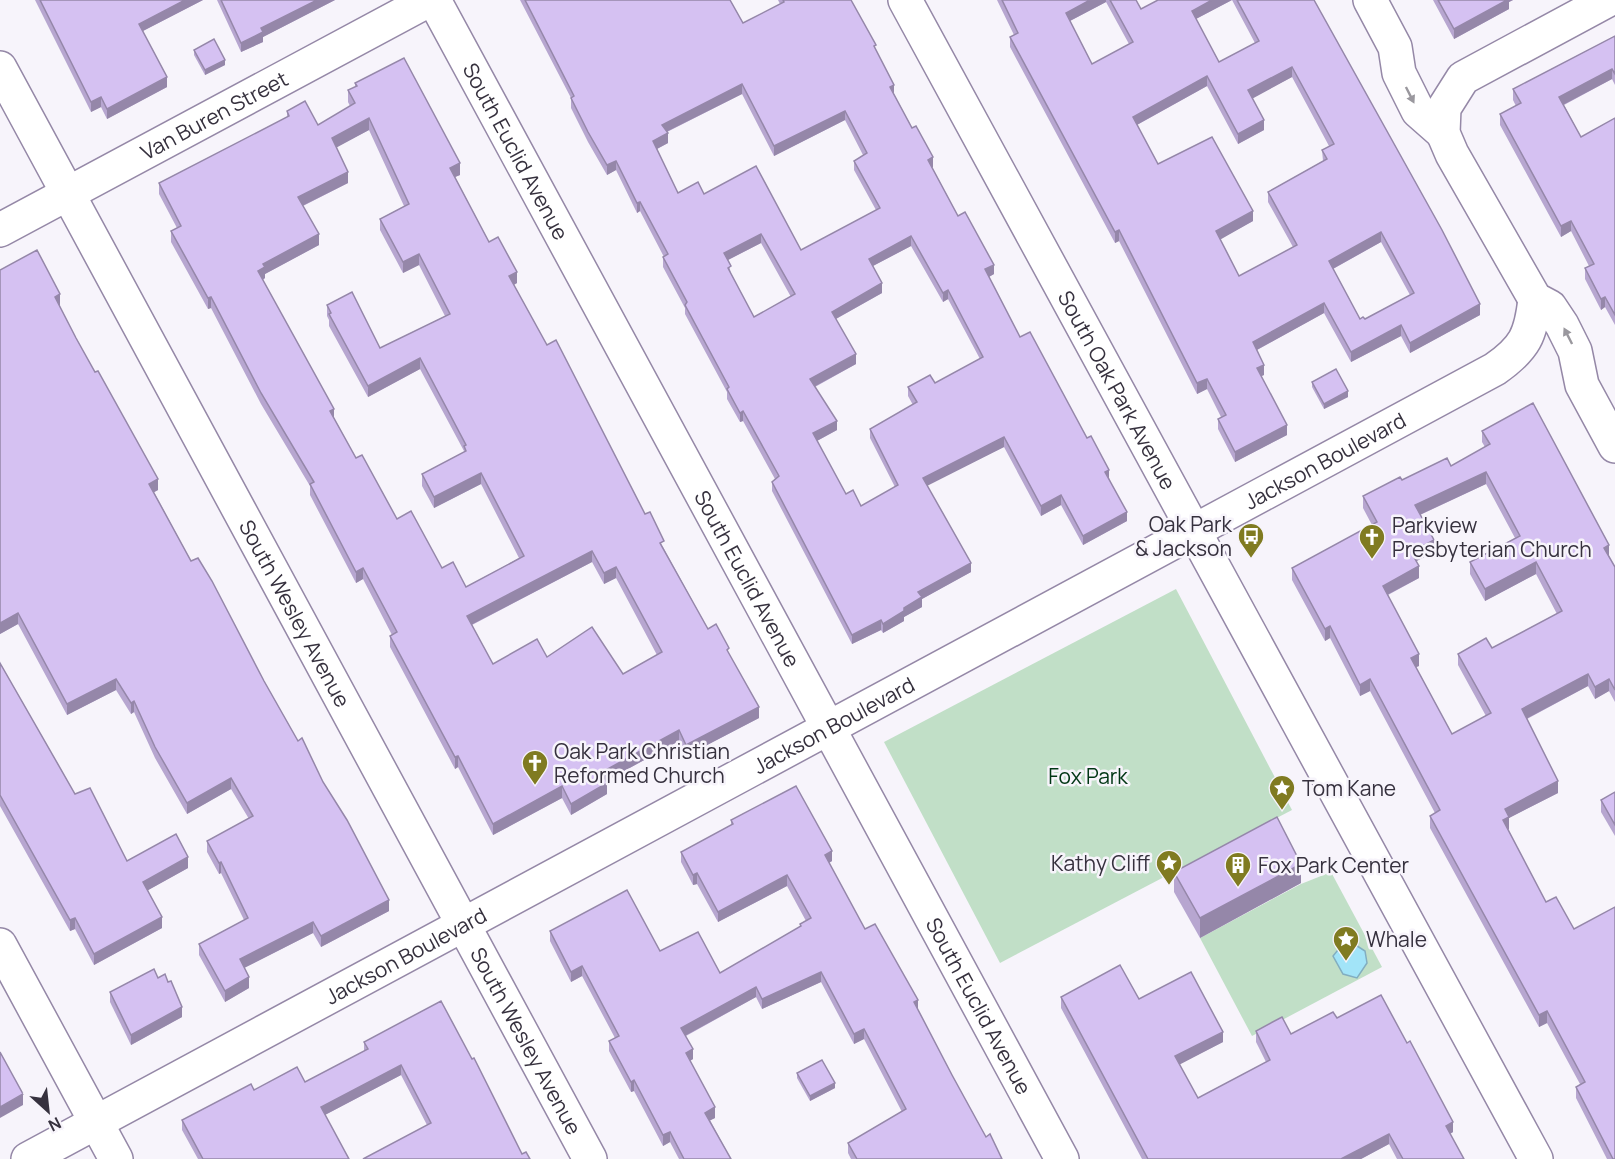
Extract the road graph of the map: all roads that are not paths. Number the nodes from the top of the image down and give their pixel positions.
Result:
1 (429, 0) edge
2 (434, 0) edge
3 (906, 0) edge
4 (1370, 0) edge
5 (1608, 0) edge
6 (0, 68) edge
7 (1443, 120) junction
8 (68, 194) junction
9 (0, 230) edge
10 (1534, 314) junction
11 (1615, 446) edge
12 (1194, 529) junction
13 (828, 727) junction
14 (463, 924) junction
15 (0, 945) edge
16 (96, 1122) junction
17 (28, 1159) edge
18 (116, 1159) edge
19 (590, 1159) edge
20 (1062, 1159) edge
21 (1536, 1159) edge

1 - 8 street, Van Buren Street
2 - 13 street, South Euclid Avenue
3 - 12 street, South Oak Park Avenue
4 -> 7 street
5 - 7 street
6 - 8 street, South Wesley Avenue
7 - 10 street
8 - 9 street, Van Buren Street
8 - 14 street, South Wesley Avenue
11 -> 10 street
10 - 12 street, Jackson Boulevard
12 - 13 street, Jackson Boulevard
12 - 21 street, South Oak Park Avenue
13 - 14 street, Jackson Boulevard
13 - 20 street, South Euclid Avenue
14 - 16 street, Jackson Boulevard
14 - 19 street, South Wesley Avenue
15 - 16 street
16 - 17 street, Jackson Boulevard
16 - 18 street

